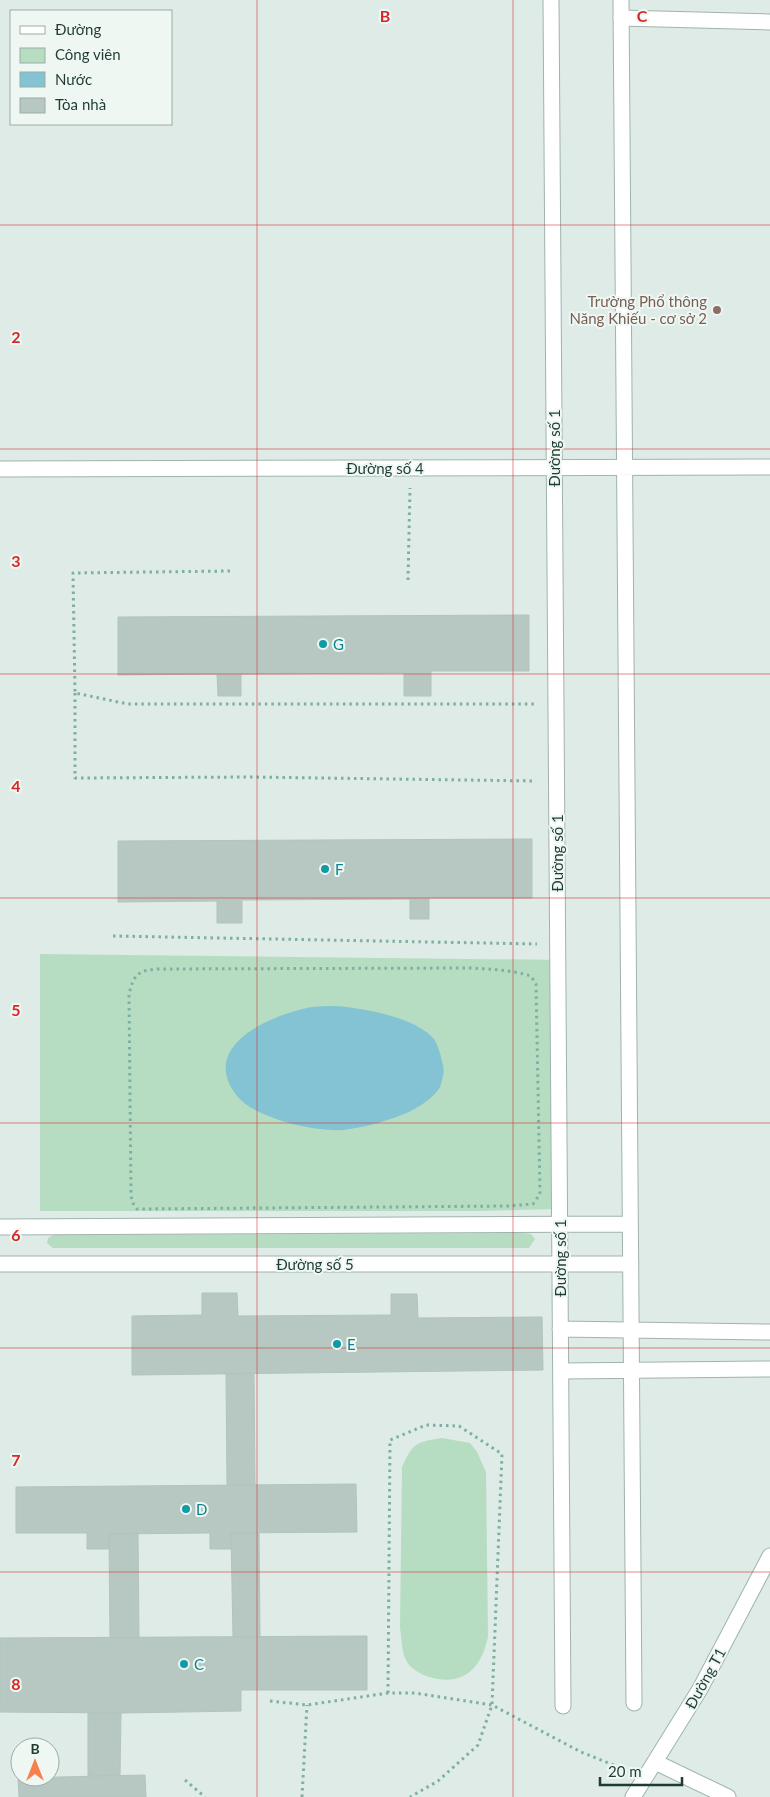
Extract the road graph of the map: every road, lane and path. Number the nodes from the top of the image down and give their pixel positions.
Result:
1 (551, 0) edge
2 (621, 0) edge
3 (621, 18) junction
4 (770, 22) edge
5 (770, 467) edge
6 (0, 468) edge
7 (411, 468) junction
8 (554, 468) junction
9 (625, 468) junction
10 (230, 571) dead end
11 (408, 580) dead end
12 (75, 693) junction
13 (556, 704) junction
14 (557, 781) junction
15 (114, 936) dead end
16 (558, 945) junction
17 (159, 970) joint
18 (630, 1224) junction
19 (560, 1225) junction
20 (0, 1226) edge
21 (0, 1264) edge
22 (560, 1264) junction
23 (631, 1264) junction
24 (560, 1329) junction
25 (631, 1330) junction
26 (770, 1332) edge
27 (770, 1369) edge
28 (561, 1371) junction
29 (631, 1371) junction
30 (770, 1556) edge
31 (388, 1693) junction
32 (270, 1701) dead end
33 (634, 1703) dead end
34 (307, 1705) junction
35 (492, 1705) junction
36 (563, 1706) dead end
37 (655, 1762) junction
38 (645, 1778) junction
39 (185, 1780) dead end
40 (205, 1797) edge
41 (302, 1797) edge
42 (410, 1797) edge
43 (633, 1797) edge
44 (728, 1797) edge

1 - 8 street, Đường số 1
2 - 3 street
3 - 4 street
3 - 9 street
5 - 9 street, Đường số 4
6 - 7 street, Đường số 4
7 - 8 street, Đường số 4
7 - 11 path
8 - 9 street, Đường số 4
8 - 13 street, Đường số 1
9 - 18 street
10 - 12 path
12 - 13 path
12 - 14 path
13 - 14 street, Đường số 1
14 - 16 street, Đường số 1
15 - 16 path
16 - 19 street, Đường số 1
17 - 17 path
18 - 19 street
18 - 23 street
19 - 20 street
19 - 22 street, Đường số 1
21 - 22 street, Đường số 5
22 - 23 street, Đường số 5
22 - 24 street, Đường số 1
23 - 25 street
24 - 25 street
24 - 28 street, Đường số 1
25 - 26 street
25 - 29 street
27 - 29 street
28 - 29 street
28 - 36 street, Đường số 1
29 - 33 street
30 - 37 street, Đường T1
31 - 34 path
31 - 35 path
31 - 35 path
32 - 34 path
34 - 41 path
35 - 38 path
35 - 42 path
37 - 38 street, Đường T1
37 - 44 street
38 - 43 street, Đường T1
39 - 40 path

